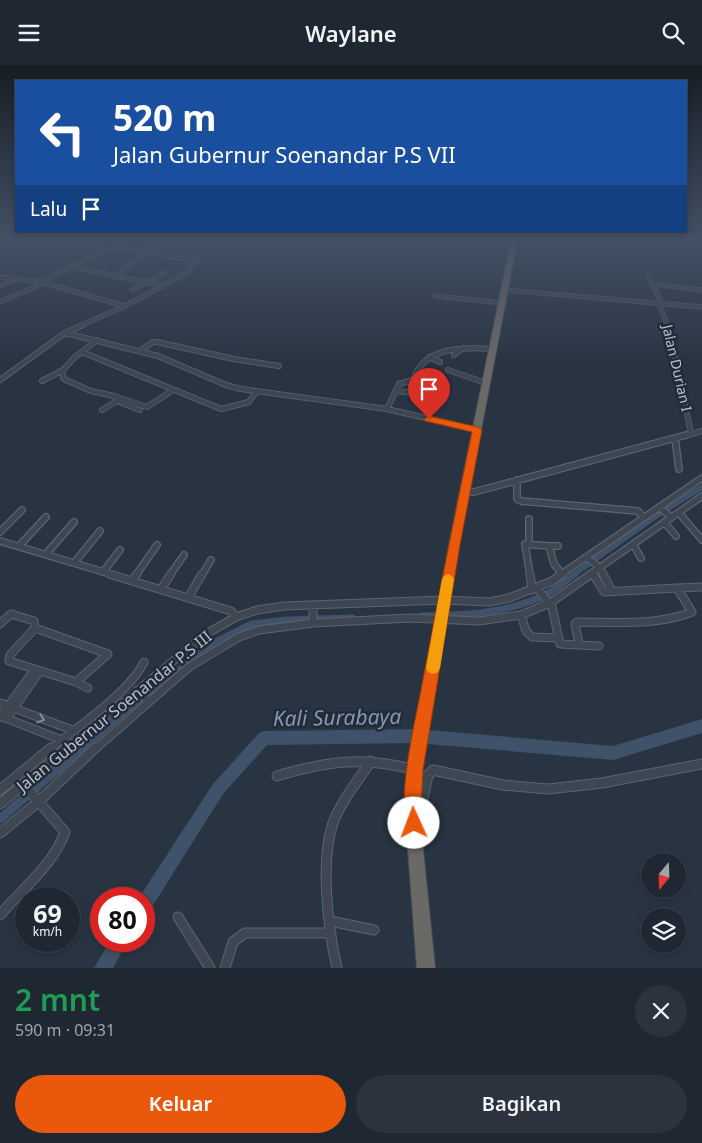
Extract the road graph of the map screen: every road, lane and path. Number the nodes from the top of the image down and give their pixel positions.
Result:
1 (16, 279) joint
2 (49, 279) edge
3 (131, 279) edge
4 (154, 279) edge
5 (176, 279) edge
6 (507, 279) edge
7 (650, 279) edge
8 (42, 283) junction
9 (147, 283) junction
10 (653, 284) junction
11 (0, 286) edge
12 (164, 286) junction
13 (132, 290) dead end
14 (505, 290) junction
15 (702, 290) edge
16 (435, 295) dead end
17 (0, 302) edge
18 (503, 303) junction
19 (661, 304) junction
20 (125, 306) junction
21 (702, 307) edge
22 (65, 333) junction
23 (97, 341) junction
24 (463, 348) junction
25 (493, 349) junction
26 (140, 351) junction
27 (82, 352) junction
28 (454, 355) dead end
29 (429, 357) junction
30 (440, 362) dead end
31 (279, 366) dead end
32 (448, 370) dead end
33 (61, 373) junction
34 (0, 380) edge
35 (42, 381) dead end
36 (410, 382) junction
37 (486, 383) junction
38 (173, 390) junction
39 (397, 391) junction
40 (256, 392) junction
41 (440, 392) dead end
42 (116, 399) junction
43 (439, 400) dead end
44 (387, 409) junction
45 (102, 410) dead end
46 (140, 410) dead end
47 (478, 430) junction
48 (702, 431) edge
49 (691, 433) junction
50 (675, 438) junction
51 (679, 469) dead end
52 (702, 479) edge
53 (517, 481) junction
54 (465, 491) junction
55 (702, 496) edge
56 (660, 508) junction
57 (22, 510) dead end
58 (679, 513) junction
59 (670, 516) junction
60 (46, 517) dead end
61 (644, 517) junction
62 (528, 519) dead end
63 (74, 522) dead end
64 (664, 522) junction
65 (100, 531) dead end
66 (0, 532) edge
67 (676, 536) dead end
68 (702, 540) edge
69 (0, 541) edge
70 (633, 543) junction
71 (529, 544) junction
72 (157, 545) dead end
73 (19, 546) junction
74 (549, 546) junction
75 (558, 546) dead end
76 (120, 550) dead end
77 (46, 555) junction
78 (184, 555) dead end
79 (587, 557) junction
80 (641, 558) dead end
81 (211, 560) dead end
82 (74, 563) junction
83 (598, 567) junction
84 (103, 572) junction
85 (592, 573) junction
86 (562, 574) junction
87 (132, 581) junction
88 (702, 587) edge
89 (677, 588) junction
90 (161, 589) junction
91 (536, 591) junction
92 (612, 591) junction
93 (188, 598) junction
94 (444, 602) junction
95 (549, 602) junction
96 (313, 607) junction
97 (521, 615) junction
98 (236, 617) junction
99 (441, 619) junction
100 (313, 621) junction
101 (0, 624) edge
102 (35, 627) junction
103 (558, 638) junction
104 (579, 644) junction
105 (598, 646) dead end
106 (144, 662) dead end
107 (37, 671) junction
108 (76, 682) junction
109 (88, 688) dead end
110 (138, 691) junction
111 (148, 701) junction
112 (7, 706) edge
113 (2, 718) edge
114 (74, 731) junction
115 (83, 734) junction
116 (63, 740) junction
117 (72, 744) junction
118 (371, 761) junction
119 (702, 764) edge
120 (415, 768) junction
121 (277, 776) dead end
122 (25, 786) junction
123 (0, 790) edge
124 (36, 801) junction
125 (0, 804) edge
126 (412, 809) junction
127 (0, 833) edge
128 (0, 915) edge
129 (178, 917) dead end
130 (330, 921) junction
131 (374, 930) dead end
132 (330, 933) junction
133 (210, 968) edge
134 (225, 968) edge
135 (337, 968) edge
136 (426, 968) edge

1 - 8 street
1 - 11 street
2 - 8 street
3 - 9 street
4 - 9 street
5 - 12 street
6 - 14 highway
7 - 10 street, Jalan Durian I
8 - 17 street
8 - 20 street
9 - 12 street
9 - 13 street
10 - 15 street
10 - 19 street, Jalan Durian I
12 - 20 street
14 - 18 highway
14 - 19 street
16 - 18 street
18 - 25 highway
19 - 21 street
19 - 49 street, Jalan Durian I
20 - 22 street
22 - 23 street
22 - 34 street
23 - 26 street
23 - 27 street
24 - 25 street
24 - 28 street
24 - 29 street
25 - 37 highway
26 - 31 street
26 - 40 street
27 - 33 street
27 - 38 street
29 - 30 street
29 - 36 street
32 - 37 street
33 - 35 street
33 - 42 street
36 - 39 street
36 - 41 street
37 - 47 highway
38 - 40 street
38 - 42 street
39 - 43 street
39 - 44 street
40 - 44 street
42 - 45 street
42 - 46 street
44 - 47 street
47 - 54 highway
48 - 49 street
49 - 50 street
50 - 51 street
50 - 53 street
52 - 56 street, Jalan Gubernur Soenandar P.S III
53 - 54 street
53 - 61 street
54 - 94 highway
55 - 58 street
56 - 59 street
56 - 61 street, Jalan Gubernur Soenandar P.S III
57 - 66 street
58 - 59 street
58 - 68 street
59 - 64 street
60 - 73 street
61 - 79 street, Jalan Gubernur Soenandar P.S III
62 - 71 street
63 - 77 street
64 - 67 street
64 - 70 street
65 - 82 street
69 - 73 street
70 - 80 street
70 - 83 street
71 - 74 street
71 - 91 street
72 - 87 street
73 - 77 street
74 - 75 street
74 - 86 street
76 - 84 street
77 - 82 street
78 - 90 street
79 - 83 street
79 - 86 street, Jalan Gubernur Soenandar P.S III
81 - 93 street
82 - 84 street
83 - 85 street
83 - 92 street
84 - 87 street
85 - 92 street
85 - 95 street
86 - 91 street, Jalan Gubernur Soenandar P.S III
87 - 90 street
88 - 89 street
89 - 92 street
89 - 104 street
90 - 93 street
91 - 94 street, Jalan Gubernur Soenandar P.S III
91 - 95 street
93 - 98 street
94 - 96 street, Jalan Gubernur Soenandar P.S III
94 - 99 highway
95 - 97 street
95 - 103 street
96 - 98 street, Jalan Gubernur Soenandar P.S III
96 - 100 street
97 - 99 street
97 - 103 street
98 - 110 street, Jalan Gubernur Soenandar P.S III
99 - 100 street
99 - 120 highway
100 - 111 street
101 - 102 street
102 - 107 street
102 - 108 street
103 - 104 street
104 - 105 street
106 - 114 street
107 - 108 street
107 - 112 street
108 - 109 street
110 - 111 street
110 - 115 street, Jalan Gubernur Soenandar P.S III
111 - 124 street
112 - 113 street
112 -> 114 street
113 - 116 street
114 - 115 street
114 - 116 street
115 - 117 street, Jalan Gubernur Soenandar P.S III
116 - 117 street
116 - 123 street
117 - 122 street, Jalan Gubernur Soenandar P.S III
118 - 120 street
118 - 121 street
118 - 130 street
119 - 126 street
120 - 126 highway
122 - 124 street
122 - 125 street, Jalan Gubernur Soenandar P.S III
124 - 127 street
124 - 128 street
126 - 136 highway
129 - 133 street
130 - 131 street
130 - 132 street
132 - 134 street
132 - 135 street

